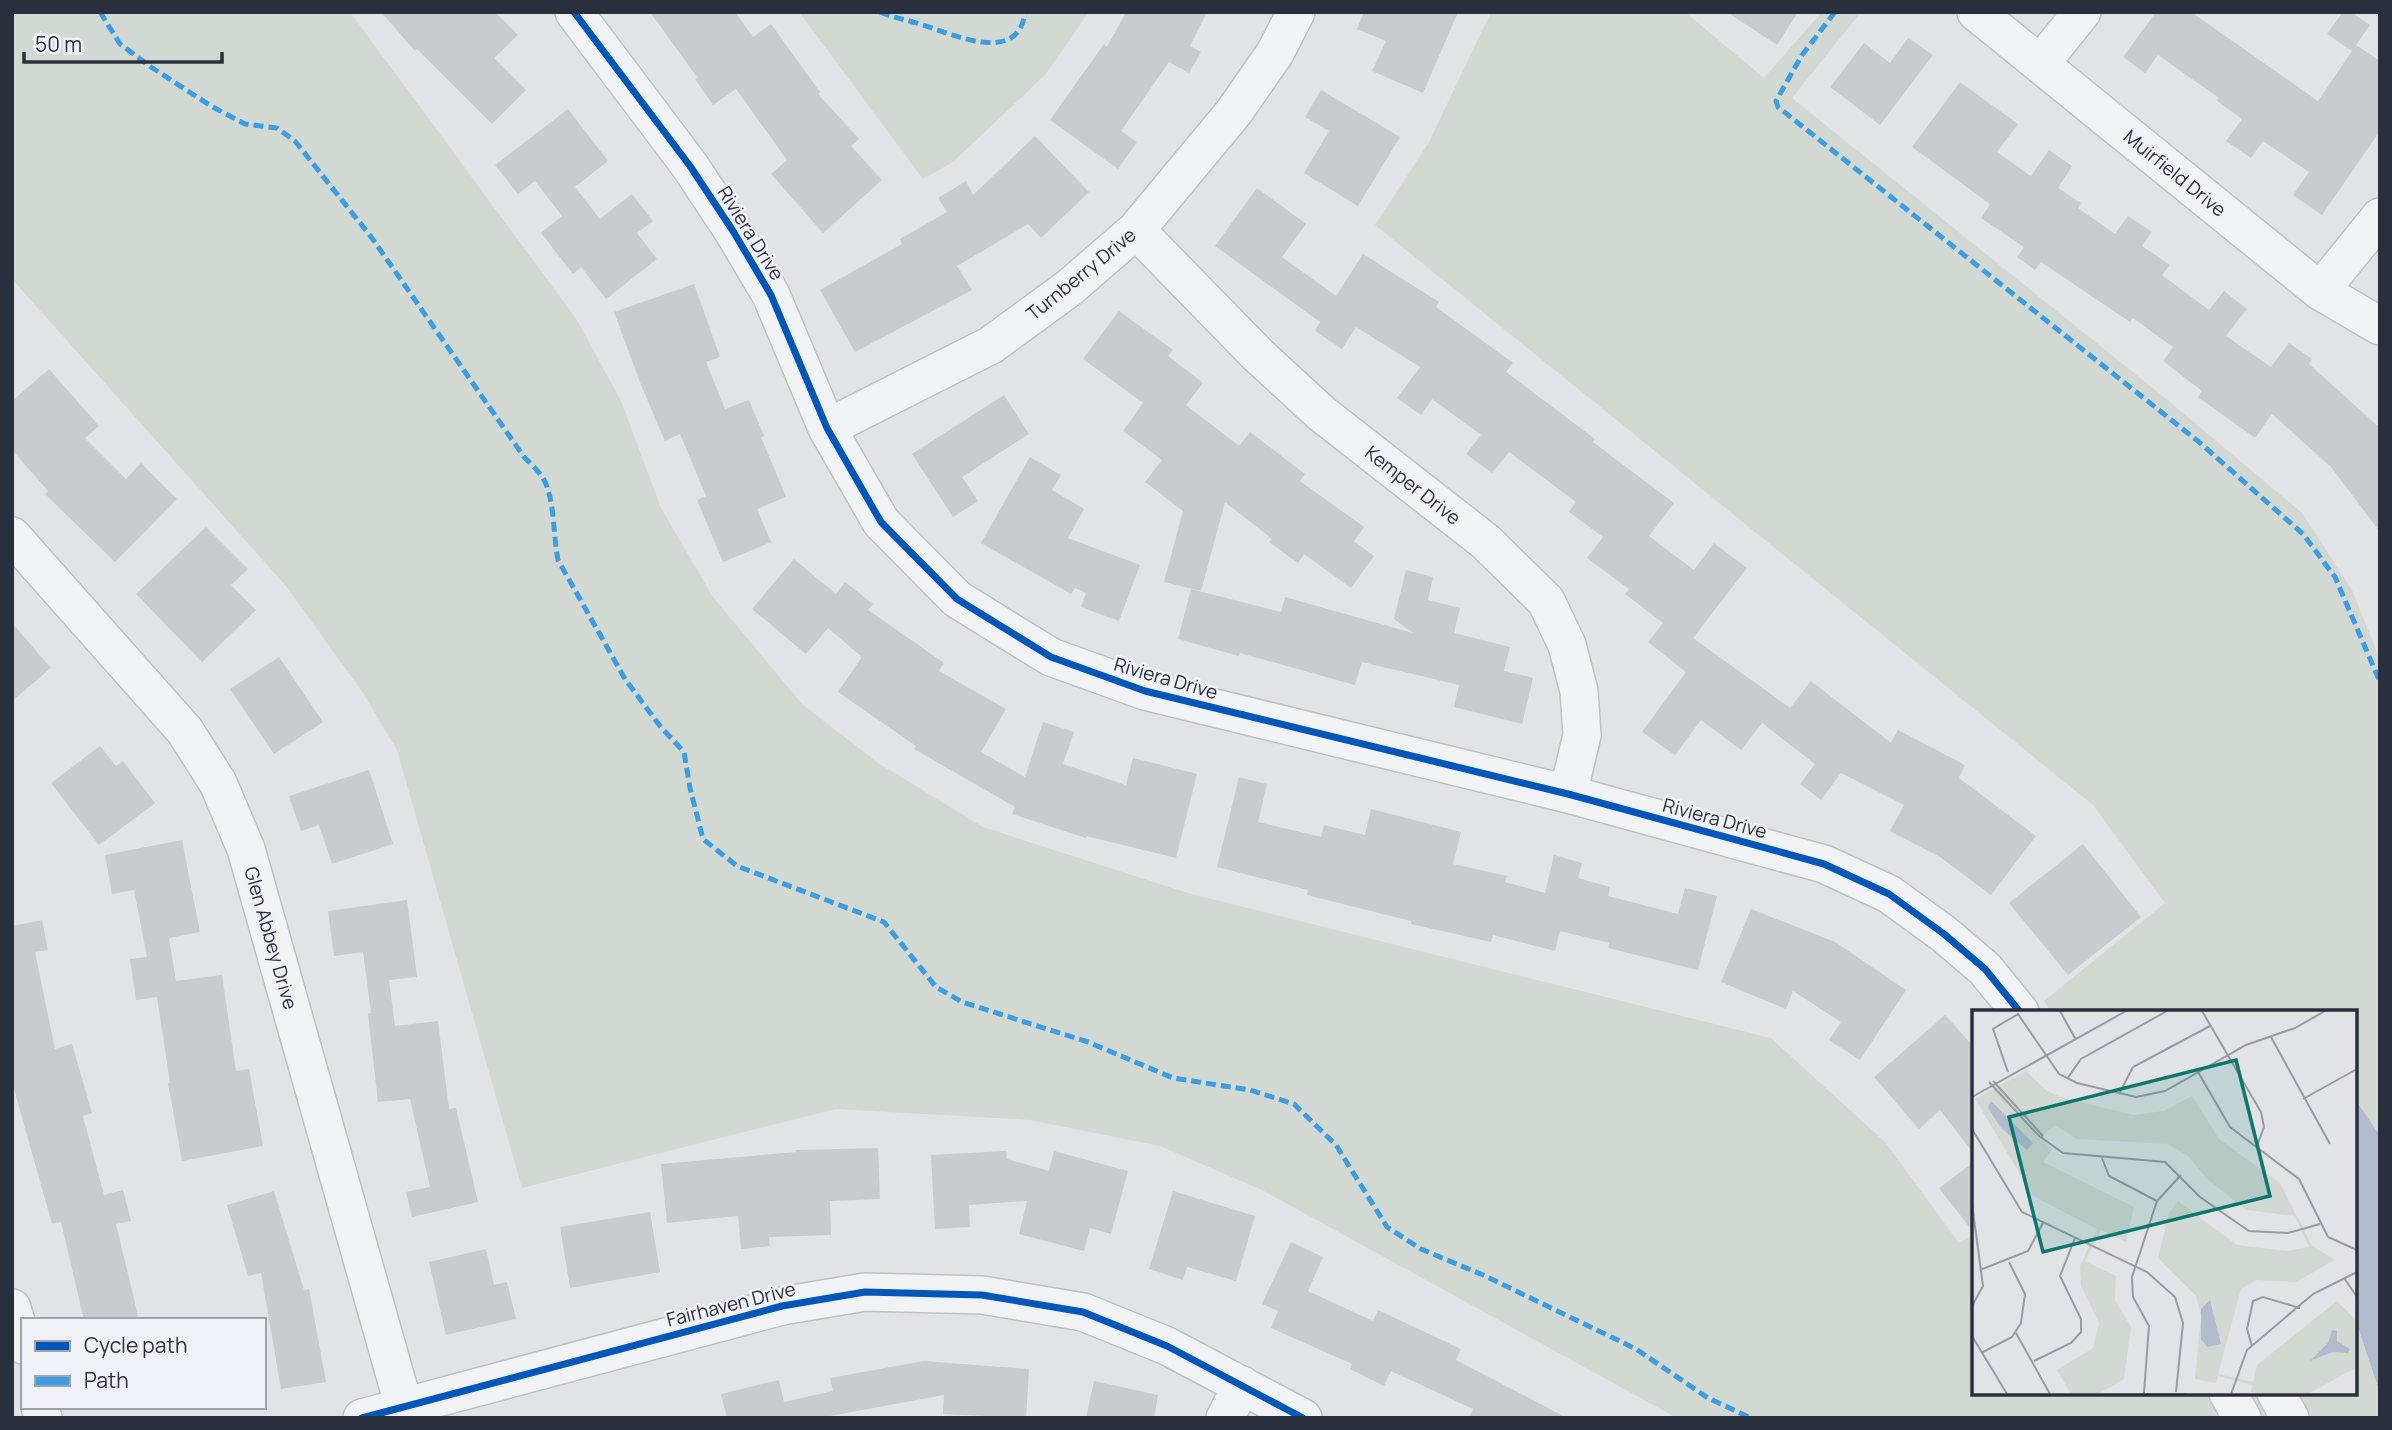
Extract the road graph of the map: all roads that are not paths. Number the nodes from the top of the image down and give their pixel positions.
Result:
1 (574, 12) edge
2 (1296, 12) edge
3 (1976, 12) edge
4 (2082, 12) edge
5 (2041, 63) junction
6 (2380, 217) edge
7 (1136, 230) junction
8 (2320, 291) junction
9 (2380, 326) edge
10 (827, 428) junction
11 (12, 536) edge
12 (1568, 794) junction
13 (2018, 1010) edge
14 (12, 1308) edge
15 (21, 1338) edge
16 (1242, 1385) junction
17 (2229, 1395) edge
18 (2277, 1395) edge
19 (404, 1407) junction
20 (362, 1418) edge
21 (1225, 1418) edge
22 (1303, 1418) edge
23 (2242, 1418) edge
24 (2290, 1418) edge

1 - 10 street, Riviera Drive
2 - 7 street, Turnberry Drive
3 - 5 street, Muirfield Drive
4 - 5 street
5 - 8 street, Muirfield Drive
6 - 8 street
7 - 10 street, Turnberry Drive
7 - 12 street, Kemper Drive
8 - 9 street, Muirfield Drive
10 - 12 street, Riviera Drive
11 - 19 street, Glen Abbey Drive
12 - 13 street, Riviera Drive
14 - 15 street
16 - 19 street, Fairhaven Drive
16 - 21 street
16 - 22 street, Fairhaven Drive
17 - 23 street
18 - 24 street
19 - 20 street, Fairhaven Drive

